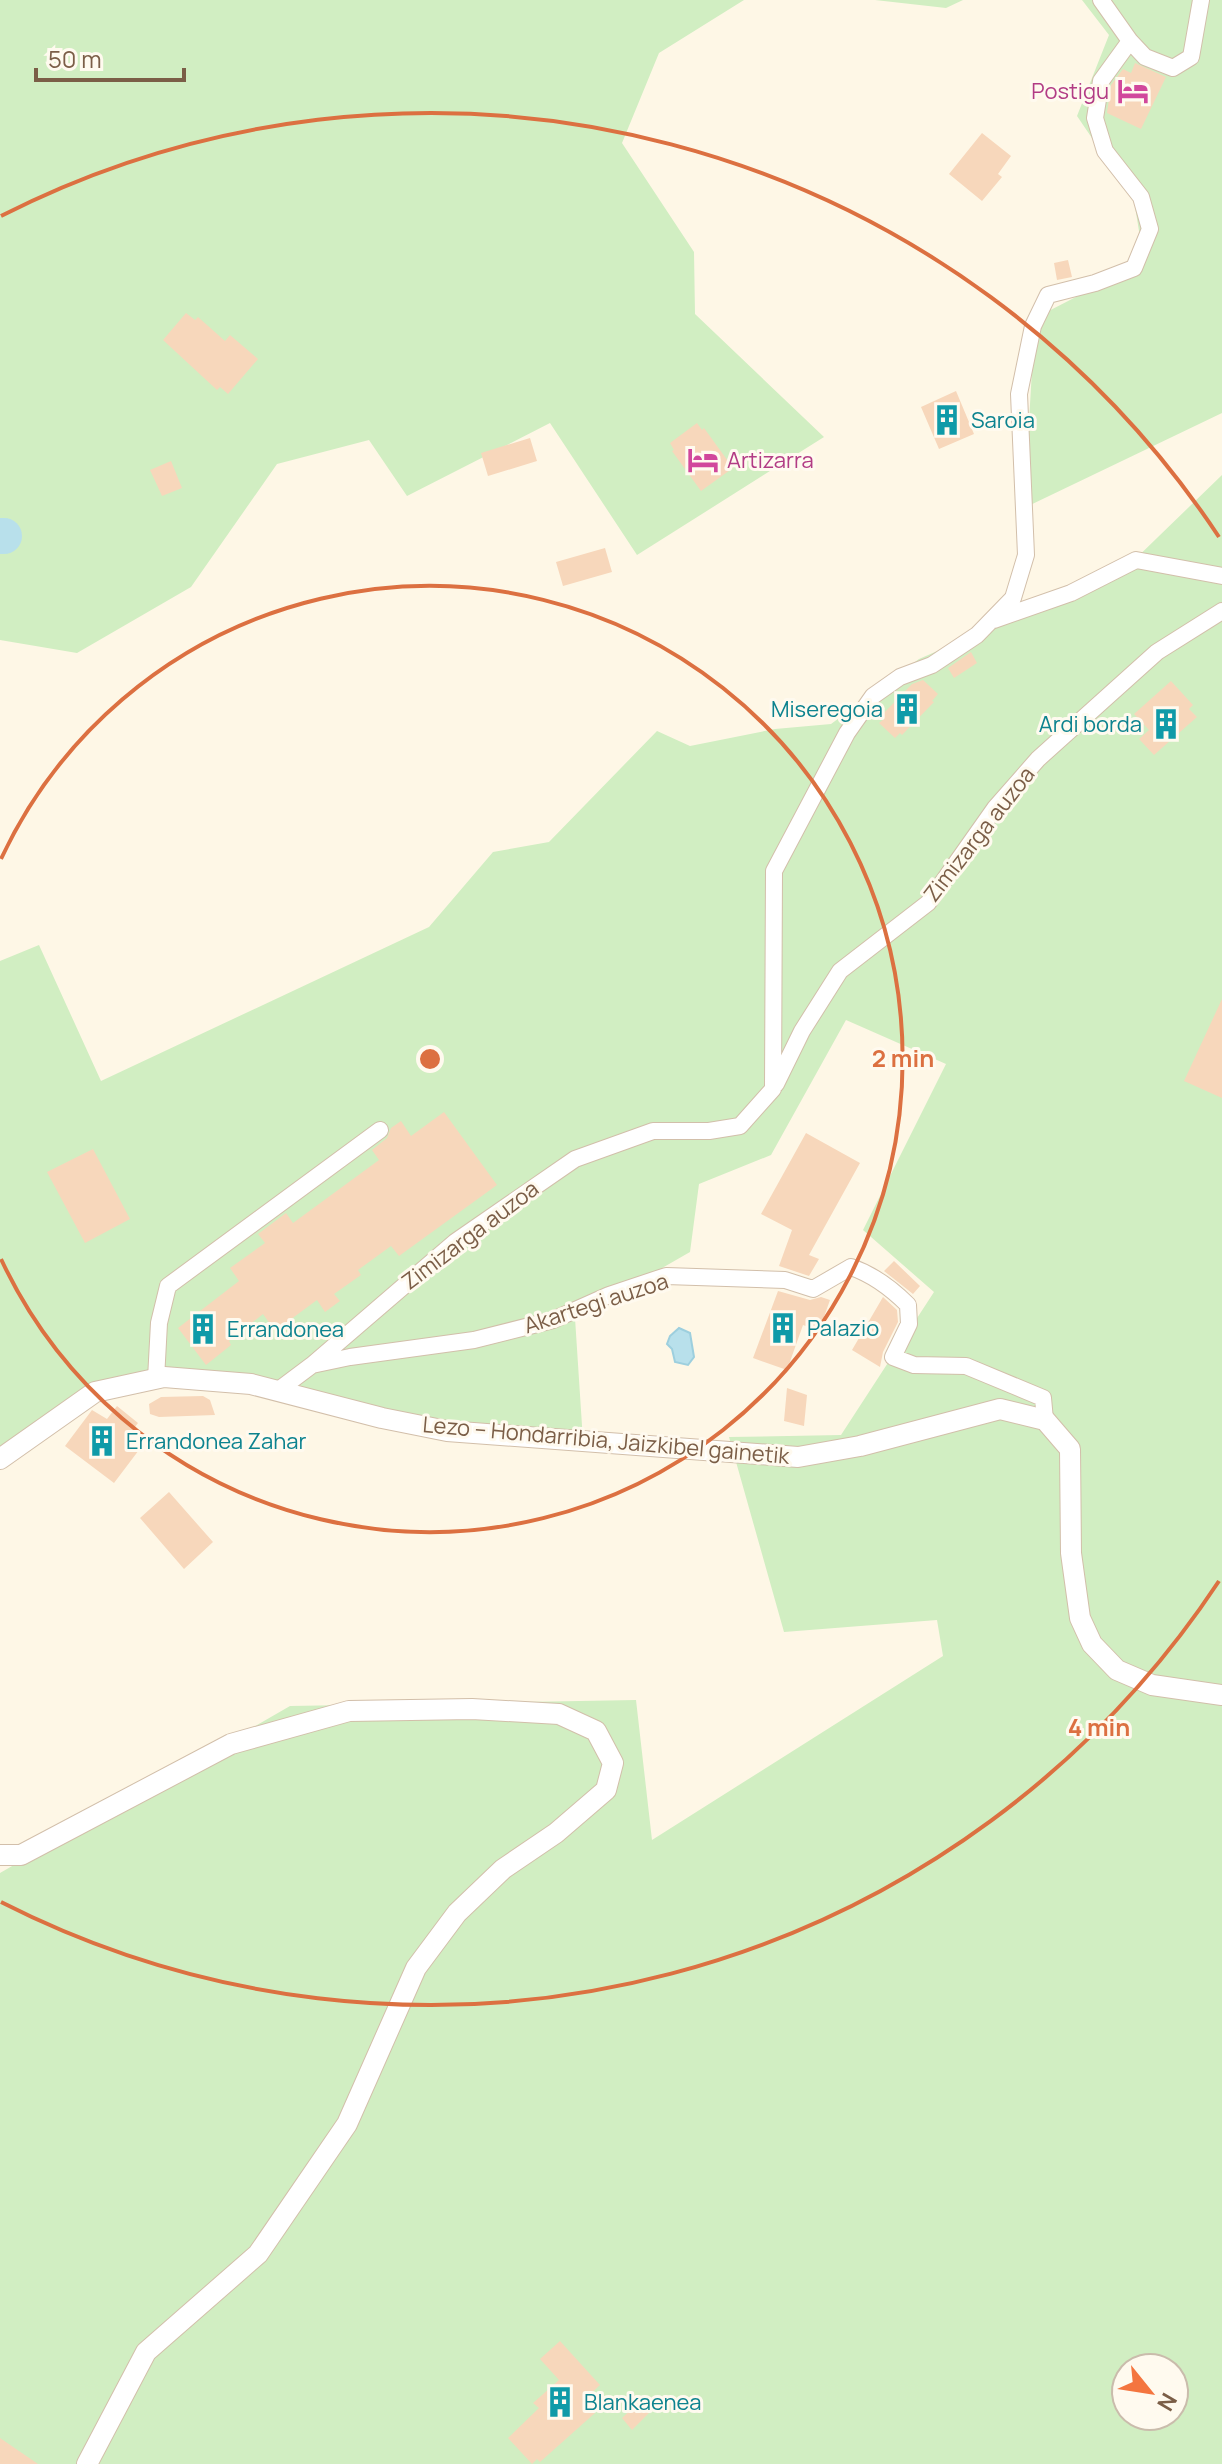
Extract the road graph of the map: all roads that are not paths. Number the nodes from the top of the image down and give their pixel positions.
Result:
1 (1101, 0) edge
2 (1201, 0) edge
3 (1130, 41) junction
4 (1222, 576) edge
5 (1222, 611) edge
6 (990, 621) junction
7 (773, 1089) junction
8 (380, 1130) dead end
9 (312, 1365) junction
10 (156, 1379) junction
11 (280, 1389) junction
12 (1045, 1420) junction
13 (0, 1459) edge
14 (1222, 1695) edge
15 (0, 1855) edge
16 (87, 2464) edge

1 - 3 street
2 - 3 street
3 - 6 street
4 - 6 street
5 - 7 street, Zimizarga auzoa
6 - 7 street
7 - 9 street, Zimizarga auzoa
8 - 10 street
9 - 11 street, Akartegi auzoa
9 - 12 street, Akartegi auzoa
10 - 11 street, Lezo – Hondarribia, Jaizkibel gainetik
10 - 13 street, Lezo – Hondarribia, Jaizkibel gainetik
11 - 12 street, Lezo – Hondarribia, Jaizkibel gainetik
12 - 14 street
15 - 16 street

